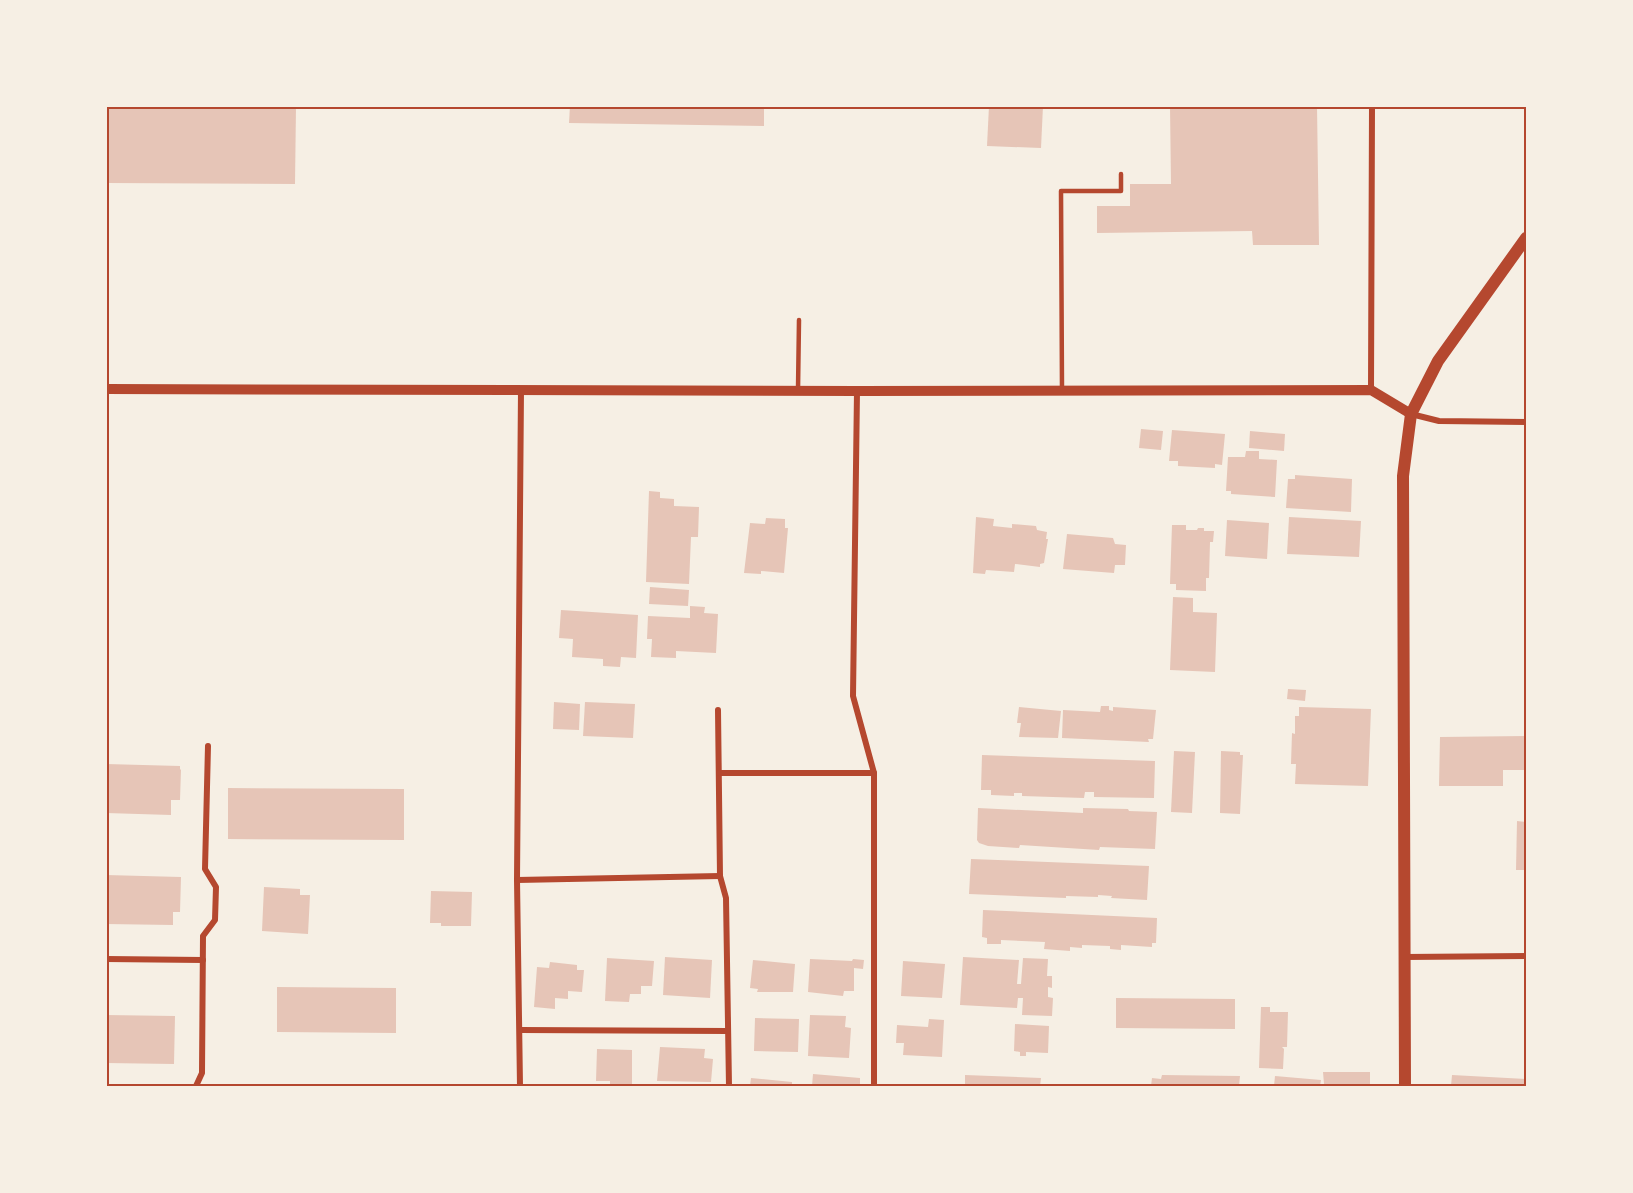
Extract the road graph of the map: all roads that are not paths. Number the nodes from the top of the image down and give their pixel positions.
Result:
1 (1372, 106) edge
2 (1121, 174) dead end
3 (1527, 238) edge
4 (799, 320) dead end
5 (106, 389) edge
6 (521, 390) junction
7 (798, 390) junction
8 (1371, 390) junction
9 (857, 391) junction
10 (1062, 391) junction
11 (1411, 414) junction
12 (1527, 422) edge
13 (718, 710) dead end
14 (208, 746) dead end
15 (719, 773) junction
16 (874, 773) junction
17 (720, 876) junction
18 (517, 880) junction
19 (1527, 956) edge
20 (1404, 957) junction
21 (106, 959) edge
22 (203, 960) junction
23 (520, 1030) junction
24 (728, 1031) junction
25 (196, 1086) edge
26 (520, 1086) edge
27 (729, 1086) edge
28 (874, 1086) edge
29 (1405, 1086) edge

1 - 8 street
2 - 10 lane
3 - 11 main road
4 - 7 lane
5 - 6 street
6 - 7 street
6 - 18 street
7 - 9 street
8 - 10 street
8 - 11 street
9 - 10 street
9 - 16 street
11 - 12 street
11 - 20 main road
13 - 15 street
14 - 22 street
15 - 16 street
15 - 17 street
16 - 28 street
17 - 18 street
17 - 24 street
18 - 23 street
19 - 20 street
20 - 29 main road
21 - 22 street
22 - 25 street
23 - 24 street
23 - 26 street
24 - 27 street

